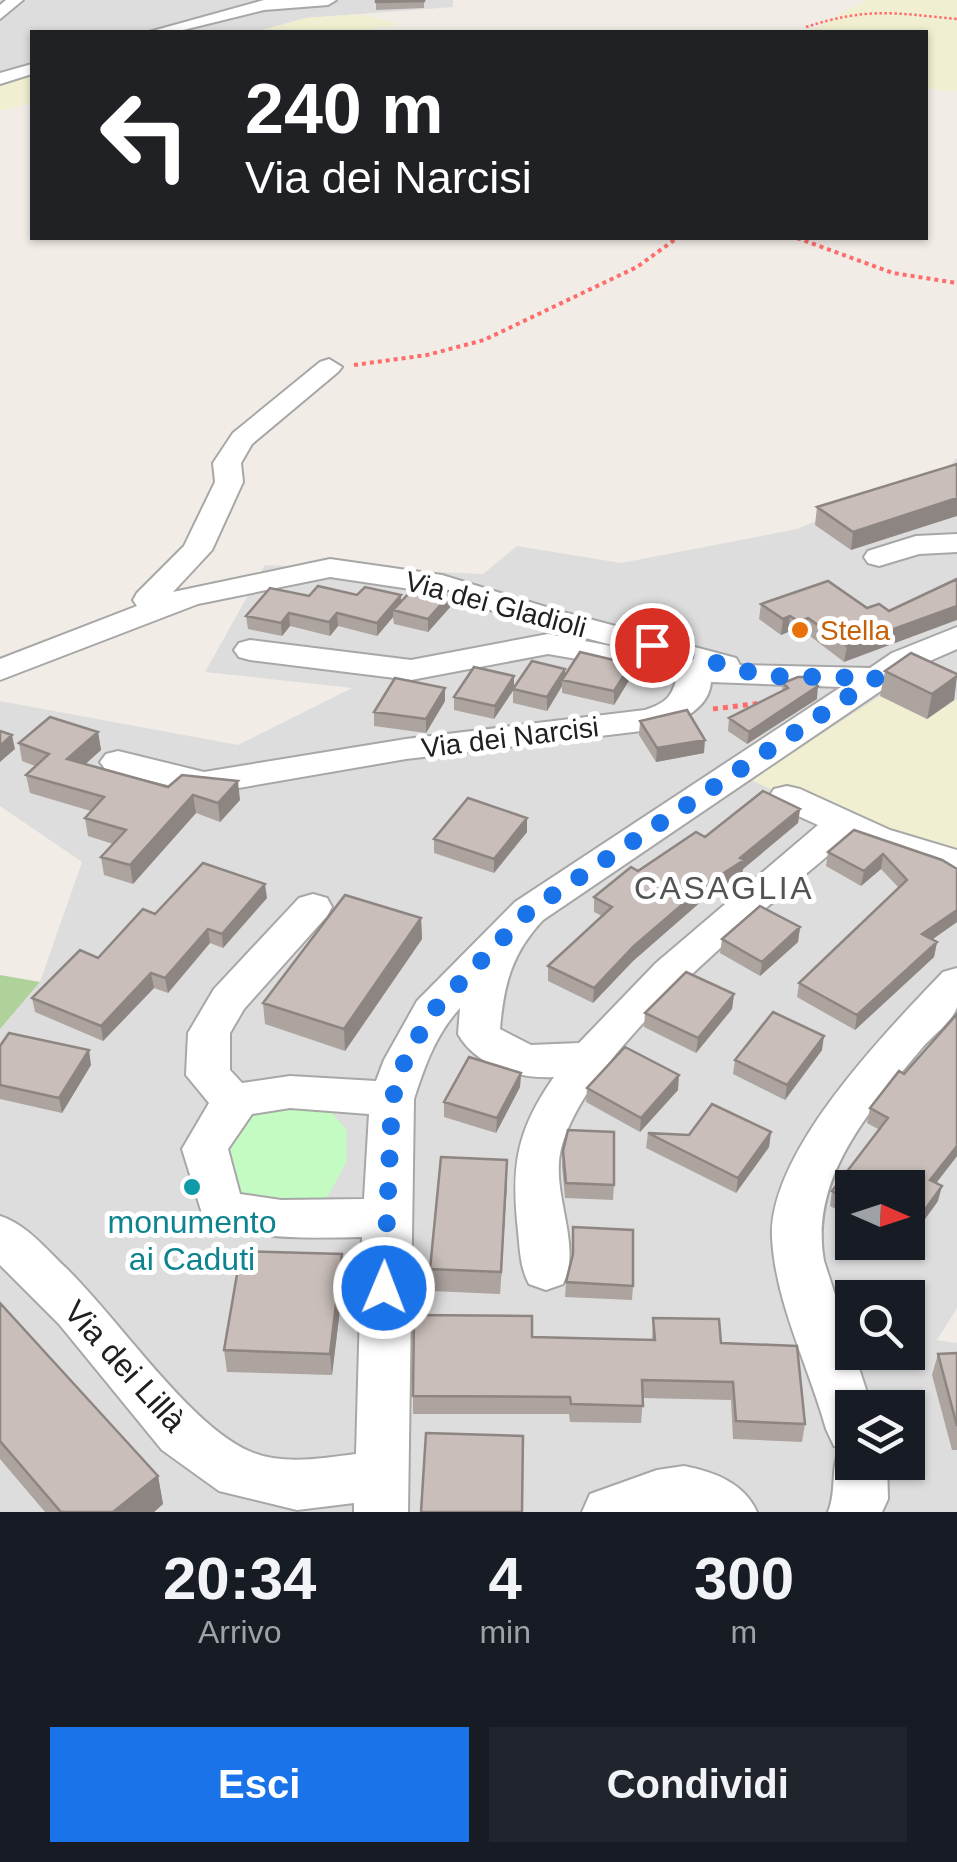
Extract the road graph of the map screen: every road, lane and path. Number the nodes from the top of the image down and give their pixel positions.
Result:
1 (15, 0) edge
2 (213, 0) edge
3 (328, 0) edge
4 (250, 8) junction
5 (0, 14) edge
6 (957, 20) edge
7 (806, 28) dead end
8 (165, 30) edge
9 (30, 69) edge
10 (0, 79) edge
11 (674, 240) edge
12 (802, 240) edge
13 (957, 283) edge
14 (329, 366) joint
15 (957, 544) edge
16 (878, 558) dead end
17 (172, 604) junction
18 (957, 637) edge
19 (250, 650) dead end
20 (890, 669) junction
21 (0, 670) edge
22 (695, 670) junction
23 (939, 678) edge
24 (768, 688) junction
25 (672, 712) junction
26 (118, 762) dead end
27 (786, 797) edge
28 (844, 823) junction
29 (957, 864) edge
30 (313, 906) dead end
31 (504, 935) junction
32 (957, 982) edge
33 (590, 1057) junction
34 (392, 1100) junction
35 (236, 1104) junction
36 (386, 1218) junction
37 (0, 1236) edge
38 (546, 1270) dead end
39 (840, 1390) edge
40 (860, 1480) edge
41 (380, 1494) edge
42 (609, 1512) edge
43 (730, 1512) edge
44 (855, 1512) edge

1 - 5 street
2 - 4 street
3 - 4 street
4 - 8 street
6 - 7 path
9 - 10 street
11 - 14 path
12 - 13 path
14 - 17 street
15 - 16 street
17 - 21 street, Via dei Gladioli
17 - 24 street, Via dei Gladioli
18 - 20 street
19 - 22 street, Via dei Gladioli
20 - 23 street
20 - 24 street
20 - 31 street
22 - 24 street
22 - 25 street
24 - 25 path
25 - 26 street, Via dei Narcisi
27 - 28 street
28 - 29 street
28 - 33 street
30 - 35 street
31 - 33 street
31 - 34 street
32 - 39 street
33 - 38 street
34 - 35 street
34 - 36 street
35 - 36 street
36 - 41 street
37 - 41 street, Via dei Lillà
40 - 44 street
42 - 43 street

